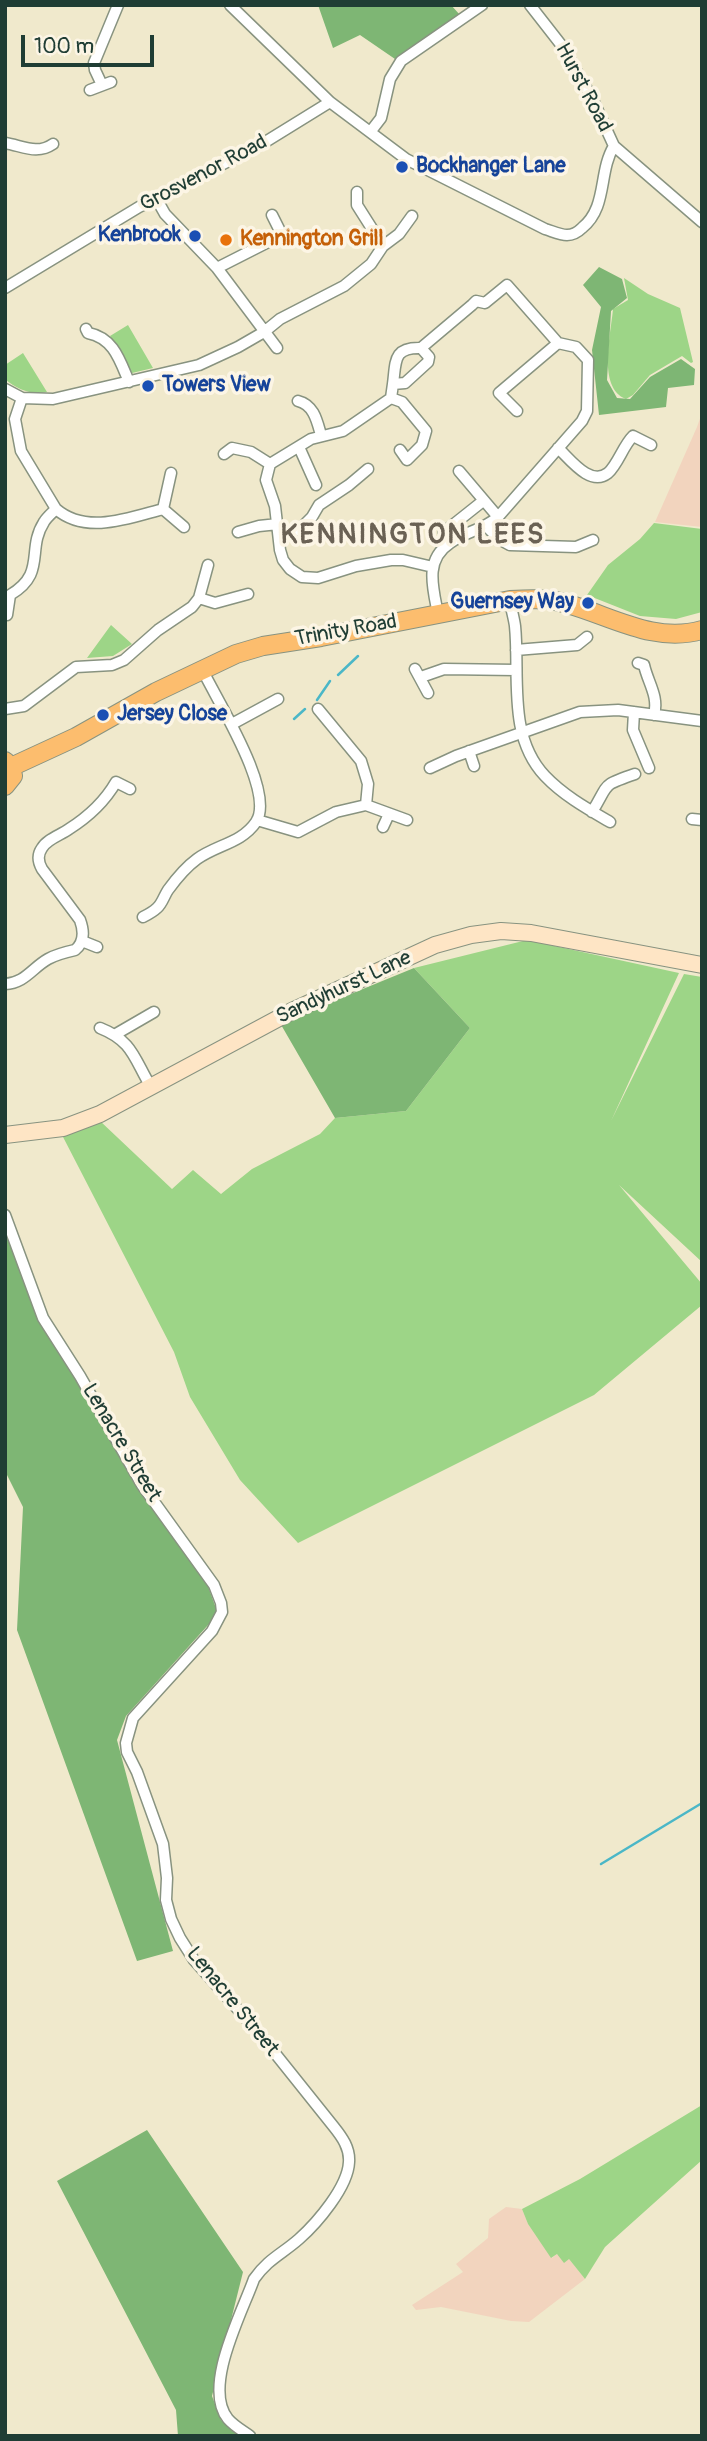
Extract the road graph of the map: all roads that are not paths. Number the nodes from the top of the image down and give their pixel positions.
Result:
1 (118, 5) edge
2 (230, 5) edge
3 (482, 5) edge
4 (530, 5) edge
5 (90, 90) dead end
6 (330, 102) junction
7 (371, 131) junction
8 (5, 143) edge
9 (54, 144) dead end
10 (614, 146) junction
11 (357, 192) dead end
12 (156, 198) junction
13 (272, 215) dead end
14 (412, 216) dead end
15 (702, 222) edge
16 (383, 246) junction
17 (217, 268) junction
18 (5, 288) edge
19 (86, 329) dead end
20 (264, 332) junction
21 (558, 343) junction
22 (277, 348) dead end
23 (421, 348) junction
24 (129, 382) junction
25 (393, 384) junction
26 (5, 389) edge
27 (22, 398) junction
28 (391, 398) junction
29 (298, 401) dead end
30 (517, 411) dead end
31 (321, 435) junction
32 (651, 444) dead end
33 (228, 446) dead end
34 (299, 447) junction
35 (558, 448) junction
36 (400, 450) dead end
37 (270, 464) junction
38 (368, 470) dead end
39 (459, 471) dead end
40 (171, 472) dead end
41 (316, 485) dead end
42 (483, 501) junction
43 (56, 509) junction
44 (163, 509) junction
45 (312, 517) junction
46 (498, 517) junction
47 (322, 525) dead end
48 (184, 527) dead end
49 (487, 527) junction
50 (278, 529) junction
51 (238, 532) dead end
52 (593, 540) dead end
53 (450, 543) junction
54 (208, 565) dead end
55 (433, 566) junction
56 (8, 594) edge
57 (248, 594) dead end
58 (200, 598) junction
59 (510, 600) junction
60 (438, 614) junction
61 (7, 615) edge
62 (702, 630) edge
63 (587, 637) dead end
64 (516, 650) junction
65 (638, 663) dead end
66 (202, 669) junction
67 (516, 670) junction
68 (428, 693) dead end
69 (278, 699) dead end
70 (5, 709) edge
71 (318, 709) dead end
72 (634, 712) junction
73 (654, 715) junction
74 (702, 721) edge
75 (232, 724) junction
76 (522, 732) junction
77 (469, 751) junction
78 (8, 764) edge
79 (474, 766) dead end
80 (430, 768) dead end
81 (649, 768) dead end
82 (635, 774) dead end
83 (5, 786) edge
84 (130, 789) dead end
85 (366, 805) junction
86 (592, 812) junction
87 (389, 814) junction
88 (257, 820) junction
89 (407, 820) dead end
90 (610, 822) dead end
91 (383, 827) dead end
92 (298, 832) junction
93 (298, 845) dead end
94 (157, 908) junction
95 (167, 916) dead end
96 (143, 917) dead end
97 (82, 941) junction
98 (97, 947) dead end
99 (702, 965) edge
100 (5, 984) edge
101 (154, 1012) dead end
102 (100, 1028) dead end
103 (116, 1034) junction
104 (151, 1087) junction
105 (5, 1135) edge
106 (5, 1215) edge
107 (250, 2436) edge

1 - 5 street
2 - 6 street
3 - 7 street
4 - 10 street, Hurst Road
6 - 7 street
6 - 12 street, Grosvenor Road
7 - 10 street
8 - 9 street
10 - 15 street, Hurst Road
11 - 16 street
12 - 17 street
12 - 18 street, Grosvenor Road
13 - 17 street
14 - 16 street
16 - 20 street
17 - 20 street
19 - 24 street
20 - 22 street
20 - 24 street
21 - 23 street
21 - 30 street
21 - 35 street
23 - 25 street
23 - 25 street
24 - 27 street
25 - 28 street
26 - 27 street
27 - 43 street
28 - 31 street
28 - 36 street
29 - 31 street
31 - 34 street
32 - 35 street
33 - 37 street
34 - 37 street
34 - 41 street
35 - 46 street
37 - 50 street
38 - 45 street
39 - 42 street
40 - 44 street
42 - 46 street
42 - 53 street
43 - 44 street
43 - 56 street
44 - 48 street
45 - 47 street
45 - 50 street
46 - 49 street
49 - 52 street
49 - 53 street
50 - 51 street
50 - 55 street
53 - 55 street
54 - 58 street
55 - 60 street
56 - 61 street
57 - 58 street
58 - 70 street
59 - 60 main road, Trinity Road
59 - 62 main road, Trinity Road
59 - 64 street
60 - 66 main road, Trinity Road
63 - 64 street
64 - 67 street
65 - 73 street
66 - 75 street
66 - 78 main road, Trinity Road
67 - 68 street
67 - 76 street
69 - 75 street
71 - 85 street
72 - 73 street
72 - 76 street
72 - 81 street
73 - 74 street
75 - 88 street
76 - 77 street
76 - 86 street
77 - 79 street
77 - 80 street
78 - 83 main road, Trinity Road
82 - 86 street
84 - 97 street
85 - 87 street
85 - 92 street
86 - 90 street
87 - 89 street
87 - 91 street
88 - 92 street
88 - 94 street
92 - 93 street
94 - 95 street
94 - 96 street
97 - 98 street
97 - 100 street
99 - 104 street, Sandyhurst Lane
101 - 103 street
102 - 103 street
103 - 104 street
104 - 105 street, Sandyhurst Lane
106 - 107 street, Lenacre Street

